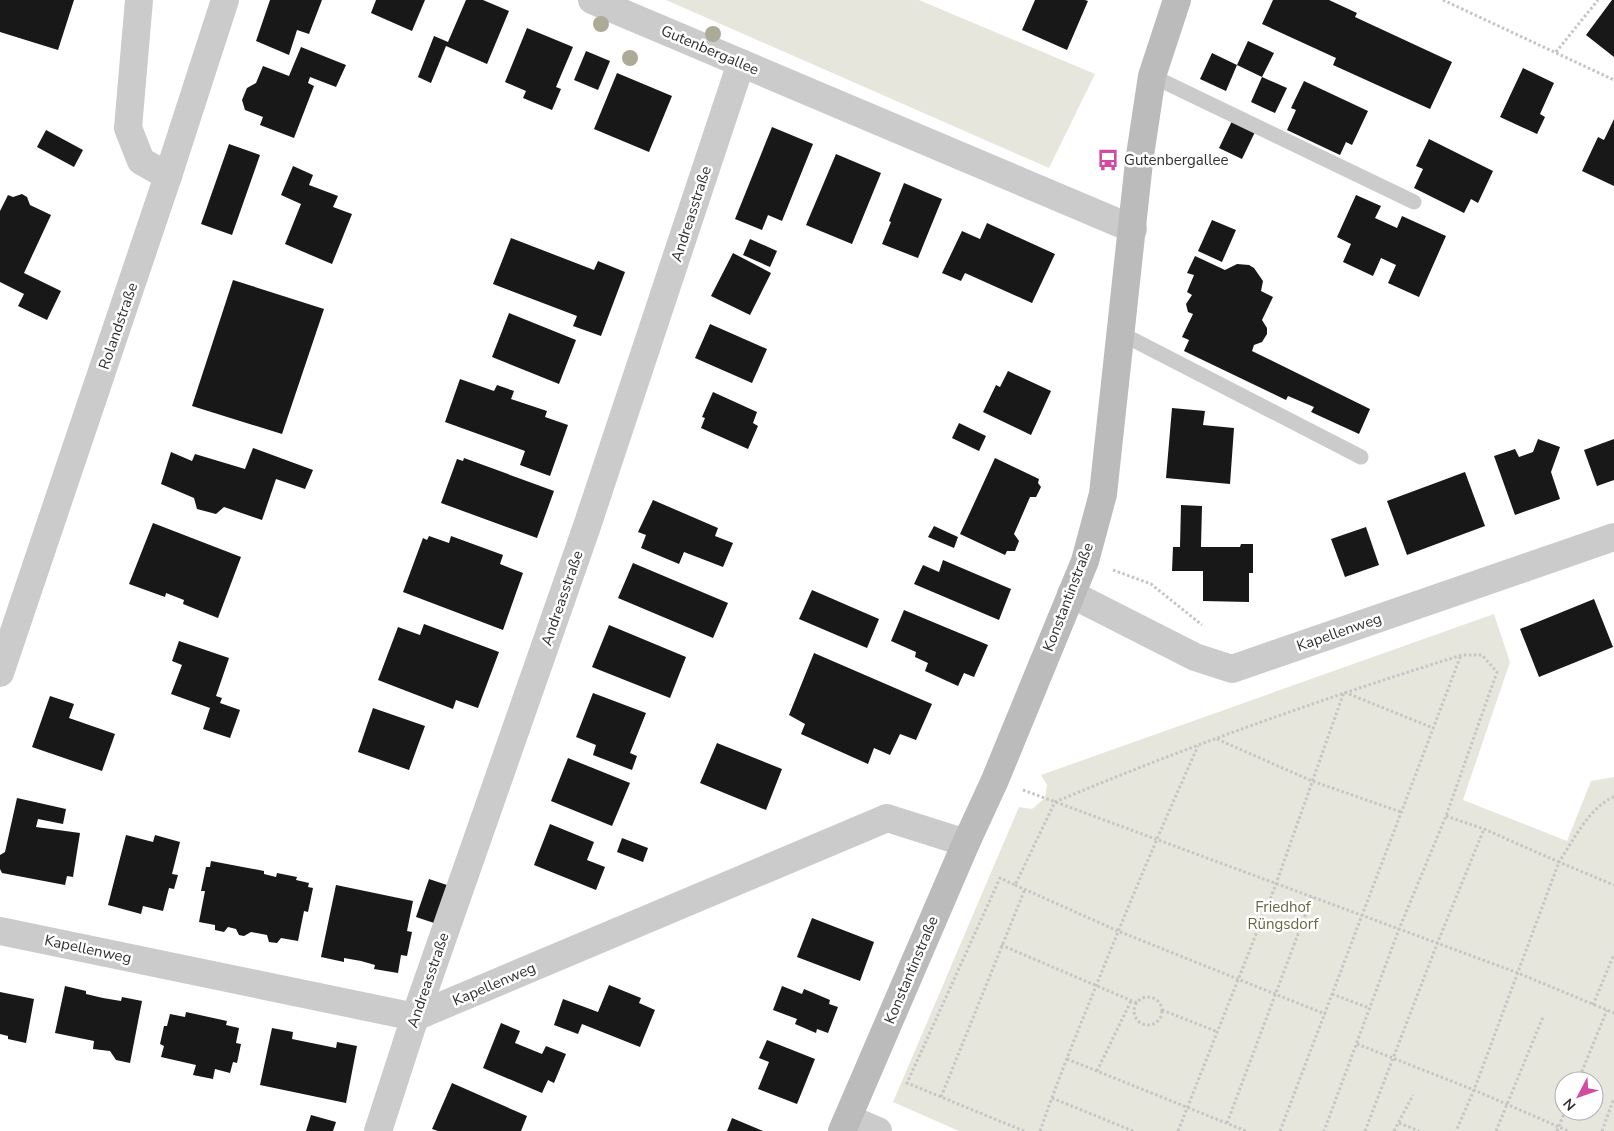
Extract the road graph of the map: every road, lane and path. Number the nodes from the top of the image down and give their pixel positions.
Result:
1 (139, 0) edge
2 (225, 0) edge
3 (1177, 0) edge
4 (1443, 0) edge
5 (1598, 0) edge
6 (608, 3) edge
7 (1556, 52) junction
8 (741, 63) junction
9 (1152, 76) junction
10 (1614, 80) edge
11 (168, 176) junction
12 (1414, 202) dead end
13 (1133, 229) junction
14 (1120, 333) junction
15 (1361, 457) dead end
16 (1614, 537) edge
17 (1085, 561) junction
18 (1071, 594) junction
19 (1209, 631) dead end
20 (1462, 654) junction
21 (3, 657) edge
22 (1344, 692) junction
23 (1433, 728) junction
24 (1216, 739) junction
25 (1198, 745) junction
26 (995, 780) junction
27 (1312, 781) junction
28 (1614, 797) edge
29 (1055, 802) junction
30 (1401, 812) junction
31 (1446, 816) junction
32 (1484, 829) junction
33 (1156, 840) junction
34 (966, 843) junction
35 (1559, 862) junction
36 (1276, 884) junction
37 (1015, 885) junction
38 (1614, 886) edge
39 (1025, 889) junction
40 (1312, 897) junction
41 (1362, 916) junction
42 (1399, 929) junction
43 (0, 931) edge
44 (1118, 931) junction
45 (1437, 944) junction
46 (1001, 945) junction
47 (1614, 954) edge
48 (1518, 973) junction
49 (1238, 980) junction
50 (1096, 985) junction
51 (1332, 994) junction
52 (1276, 995) junction
53 (1131, 1001) junction
54 (1137, 1003) junction
55 (1593, 1005) junction
56 (1369, 1008) junction
57 (1162, 1010) junction
58 (1607, 1010) junction
59 (1614, 1013) edge
60 (1325, 1014) junction
61 (414, 1017) junction
62 (1543, 1017) dead end
63 (1218, 1032) junction
64 (1357, 1044) junction
65 (1393, 1058) junction
66 (1067, 1059) junction
67 (1097, 1071) junction
68 (1582, 1071) edge
69 (1474, 1090) junction
70 (1413, 1095) dead end
71 (941, 1097) junction
72 (1052, 1098) junction
73 (1614, 1098) edge
74 (1507, 1104) junction
75 (1187, 1107) junction
76 (1227, 1123) junction
77 (1399, 1123) junction
78 (845, 1124) edge
79 (1558, 1129) edge
80 (378, 1131) edge
81 (878, 1131) edge
82 (1024, 1131) edge
83 (1040, 1131) edge
84 (1133, 1131) edge
85 (1178, 1131) edge
86 (1246, 1131) edge
87 (1280, 1131) edge
88 (1324, 1131) edge
89 (1365, 1131) edge
90 (1394, 1131) edge
91 (1419, 1131) edge
92 (1456, 1131) edge
93 (1496, 1131) edge
94 (1568, 1131) edge
95 (1602, 1131) edge

1 - 11 street
2 - 11 street, Rolandstraße
3 - 9 main road, Konstantinstraße
4 - 7 path
5 - 7 path
6 - 8 street, Gutenbergallee
7 - 10 path
8 - 13 street, Gutenbergallee
8 - 61 street, Andreasstraße
9 - 12 lane
9 - 13 main road, Konstantinstraße
11 - 21 street, Rolandstraße
13 - 14 main road, Konstantinstraße
14 - 15 lane
14 - 17 main road, Konstantinstraße
16 - 18 street, Kapellenweg
17 - 18 main road, Konstantinstraße
17 - 19 path
18 - 26 main road, Konstantinstraße
20 - 22 path
20 - 23 path
20 - 31 path
22 - 23 path
22 - 24 path
22 - 27 path
23 - 30 path
24 - 25 path
24 - 27 path
25 - 29 path
25 - 33 path
26 - 29 path
26 - 34 main road, Konstantinstraße
27 - 30 path
27 - 36 path
28 - 35 path
29 - 33 path
29 - 37 path
30 - 41 path
31 - 32 path
31 - 42 path
32 - 35 path
32 - 45 path
33 - 36 path
33 - 44 path
34 - 61 street, Kapellenweg
34 - 78 main road, Konstantinstraße
35 - 38 path
35 - 48 path
36 - 40 path
36 - 49 path
37 - 39 path
37 - 71 path
39 - 44 path
39 - 46 path
40 - 41 path
40 - 52 path
41 - 42 path
41 - 51 path
42 - 45 path
42 - 56 path
43 - 61 street, Kapellenweg
44 - 49 path
44 - 50 path
45 - 48 path
45 - 65 path
46 - 50 path
46 - 71 path
47 - 55 path
48 - 55 path
48 - 69 path
49 - 52 path
49 - 63 path
50 - 53 path
50 - 66 path
51 - 56 path
51 - 60 path
52 - 60 path
52 - 76 path
53 - 54 path
53 - 67 path
54 - 57 path
54 - 57 path
55 - 58 path
56 - 64 path
57 - 63 path
58 - 59 path
58 - 68 path
60 - 87 path
61 - 80 street, Andreasstraße
62 - 74 path
63 - 75 path
64 - 65 path
64 - 88 path
65 - 69 path
65 - 89 path
66 - 67 path
66 - 72 path
67 - 75 path
69 - 74 path
69 - 92 path
70 - 77 path
71 - 82 path
72 - 83 path
72 - 84 path
73 - 95 path
74 - 79 path
74 - 93 path
75 - 76 path
75 - 85 path
76 - 86 path
77 - 90 path
77 - 91 path
78 - 81 street
79 - 94 path

